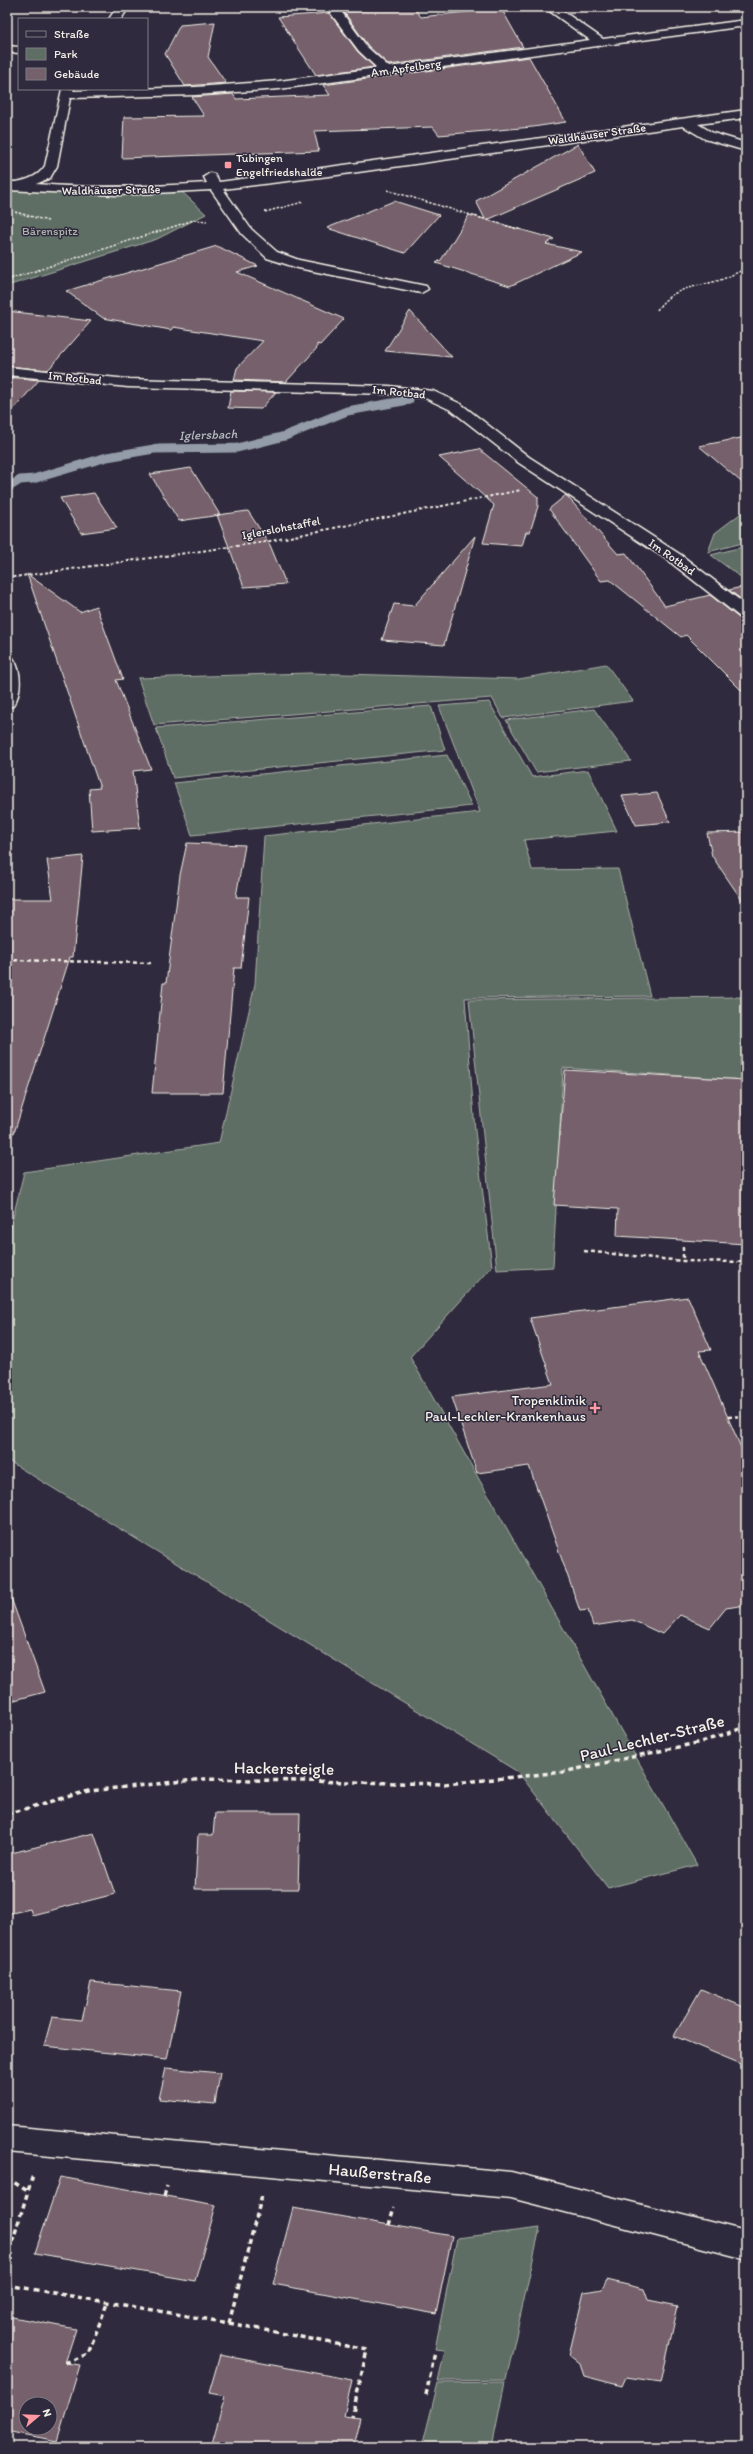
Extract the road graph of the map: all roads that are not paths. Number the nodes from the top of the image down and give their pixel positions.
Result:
1 (123, 7) edge
2 (332, 7) edge
3 (550, 7) edge
4 (116, 18) edge
5 (746, 23) edge
6 (600, 42) junction
7 (7, 49) edge
8 (18, 50) edge
9 (387, 71) junction
10 (66, 92) edge
11 (746, 114) edge
12 (685, 122) junction
13 (746, 147) edge
14 (7, 178) edge
15 (212, 182) junction
16 (7, 186) edge
17 (38, 186) junction
18 (421, 288) dead end
19 (7, 371) edge
20 (746, 613) edge
21 (7, 662) edge
22 (7, 702) edge
23 (7, 2139) edge
24 (746, 2245) edge

1 - 4 street
2 - 9 street
3 - 6 street
5 - 6 street, Am Apfelberg
6 - 9 street, Am Apfelberg
7 - 8 street
9 - 10 street, Am Apfelberg
10 - 17 street
11 - 12 street, Waldhäuser Straße
12 - 13 street
12 - 15 street, Waldhäuser Straße
14 - 17 street, Waldhäuser Straße
15 - 17 street, Waldhäuser Straße
15 - 18 street
16 - 17 street, Waldhäuser Straße
19 - 20 street, Im Rotbad
21 - 22 street
23 - 24 street, Haußerstraße

